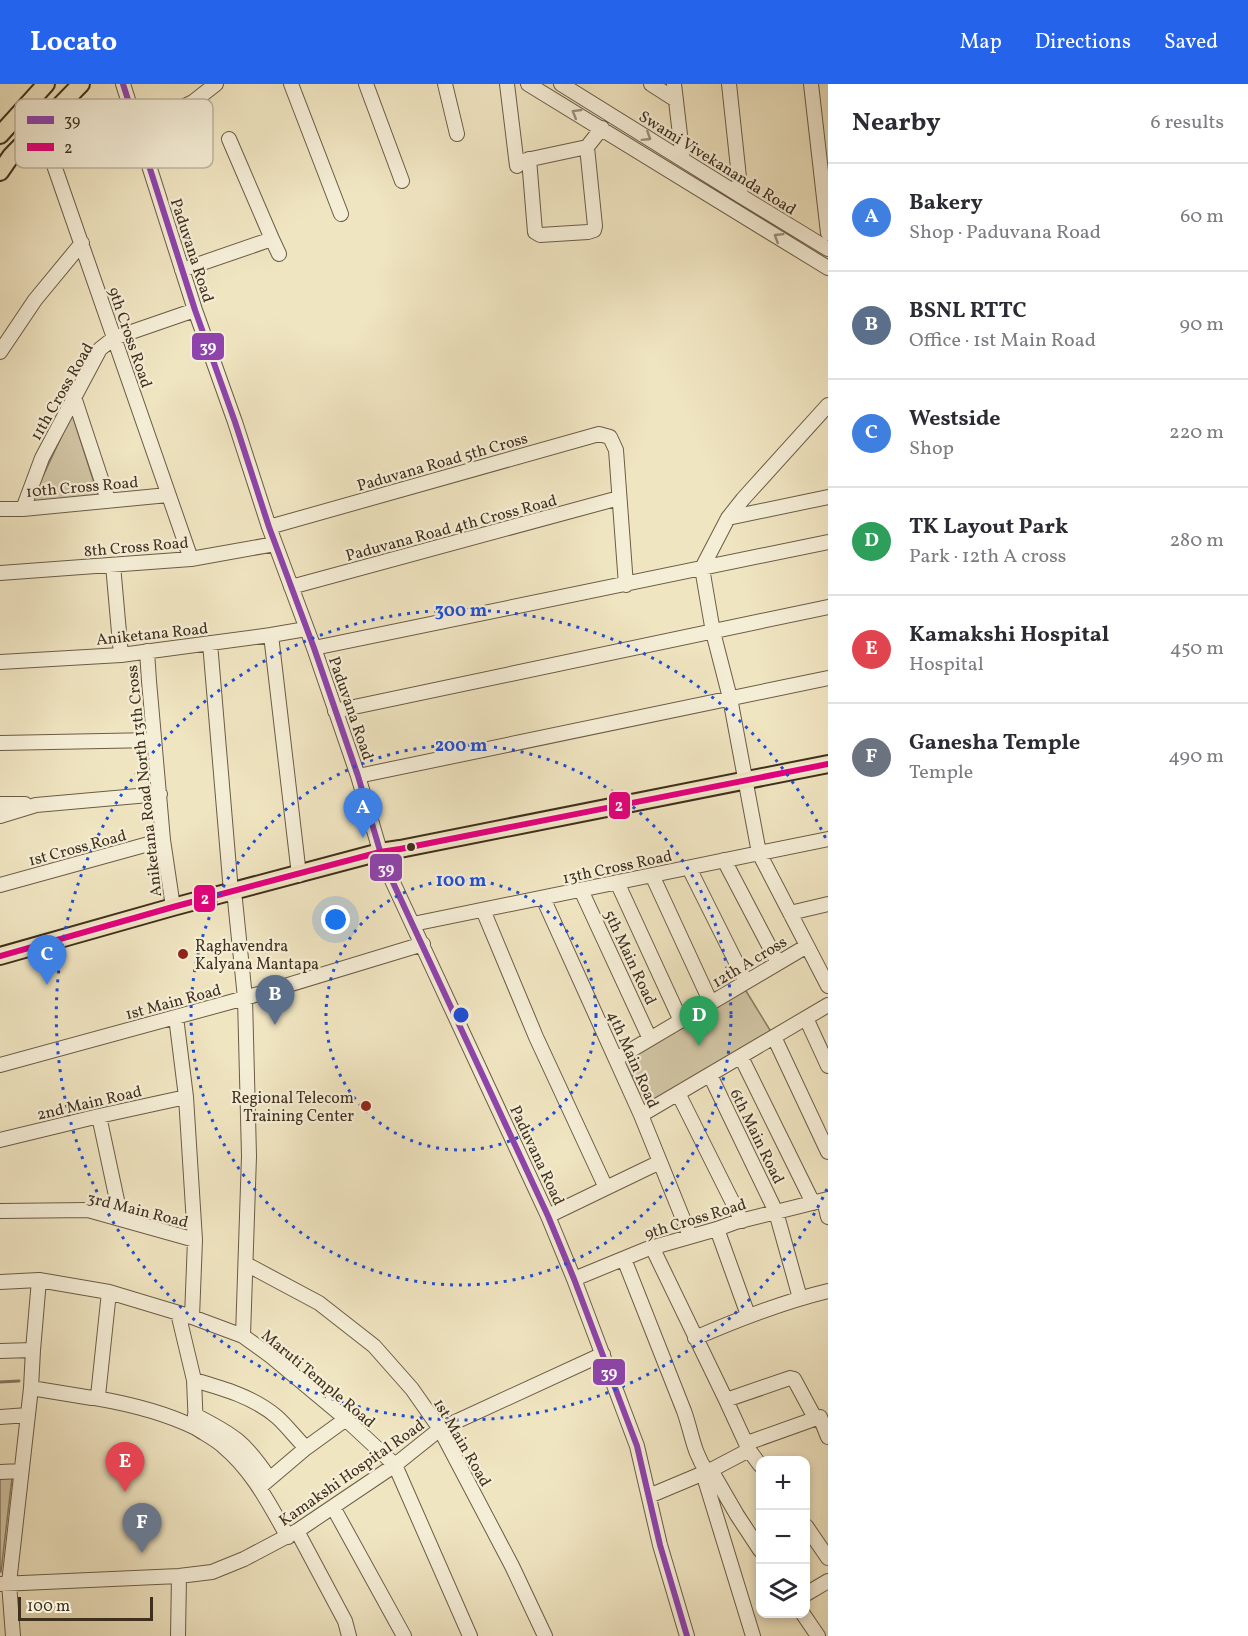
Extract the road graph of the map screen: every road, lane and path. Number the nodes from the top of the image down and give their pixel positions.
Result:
1 (81, 84) edge
2 (123, 84) edge
3 (216, 84) edge
4 (291, 84) edge
5 (366, 84) edge
6 (445, 84) edge
7 (507, 84) edge
8 (528, 84) edge
9 (561, 84) edge
10 (651, 84) edge
11 (674, 84) edge
12 (729, 84) edge
13 (811, 84) edge
14 (44, 85) edge
15 (32, 99) edge
16 (66, 99) edge
17 (128, 99) edge
18 (197, 99) edge
19 (676, 100) junction
20 (15, 118) edge
21 (602, 128) junction
22 (457, 134) dead end
23 (0, 135) edge
24 (229, 140) dead end
25 (587, 147) junction
26 (15, 152) edge
27 (683, 160) junction
28 (521, 162) junction
29 (55, 168) edge
30 (149, 168) edge
31 (0, 172) edge
32 (402, 181) dead end
33 (741, 196) junction
34 (341, 214) dead end
35 (828, 233) edge
36 (273, 239) junction
37 (82, 243) junction
38 (828, 249) edge
39 (279, 254) dead end
40 (828, 268) edge
41 (182, 270) junction
42 (195, 310) junction
43 (114, 338) junction
44 (0, 352) edge
45 (74, 397) junction
46 (828, 405) edge
47 (168, 495) junction
48 (828, 497) edge
49 (619, 498) junction
50 (108, 500) junction
51 (23, 508) junction
52 (0, 509) edge
53 (728, 518) junction
54 (269, 527) junction
55 (828, 542) edge
56 (275, 544) junction
57 (191, 558) junction
58 (114, 565) junction
59 (702, 568) junction
60 (0, 573) edge
61 (626, 585) junction
62 (291, 587) junction
63 (828, 607) edge
64 (306, 629) junction
65 (713, 632) junction
66 (271, 635) junction
67 (210, 644) junction
68 (314, 648) junction
69 (147, 651) junction
70 (121, 655) junction
71 (0, 662) edge
72 (828, 678) edge
73 (730, 698) junction
74 (335, 711) junction
75 (154, 740) junction
76 (0, 743) edge
77 (828, 764) edge
78 (358, 776) junction
79 (744, 781) junction
80 (160, 794) junction
81 (0, 804) edge
82 (36, 805) junction
83 (0, 816) edge
84 (828, 839) edge
85 (163, 840) junction
86 (759, 853) junction
87 (382, 856) junction
88 (724, 860) junction
89 (690, 868) junction
90 (299, 875) junction
91 (652, 875) junction
92 (617, 882) junction
93 (0, 885) edge
94 (581, 890) junction
95 (233, 896) junction
96 (543, 898) junction
97 (828, 904) edge
98 (172, 907) junction
99 (483, 910) junction
100 (790, 913) junction
101 (413, 924) junction
102 (423, 944) junction
103 (807, 946) junction
104 (0, 956) edge
105 (778, 963) junction
106 (0, 965) edge
107 (746, 982) junction
108 (828, 986) edge
109 (245, 998) junction
110 (711, 1003) junction
111 (828, 1005) edge
112 (176, 1017) junction
113 (806, 1018) junction
114 (681, 1021) junction
115 (774, 1037) junction
116 (650, 1039) junction
117 (741, 1057) junction
118 (616, 1059) junction
119 (0, 1065) edge
120 (828, 1066) edge
121 (710, 1075) junction
122 (678, 1093) junction
123 (186, 1097) junction
124 (641, 1115) junction
125 (99, 1116) junction
126 (0, 1140) edge
127 (828, 1152) edge
128 (660, 1162) junction
129 (606, 1188) junction
130 (822, 1200) edge
131 (0, 1211) edge
132 (776, 1212) junction
133 (548, 1216) junction
134 (828, 1217) edge
135 (121, 1219) junction
136 (742, 1221) junction
137 (717, 1229) junction
138 (690, 1236) junction
139 (195, 1240) junction
140 (652, 1249) junction
141 (624, 1259) junction
142 (246, 1264) junction
143 (574, 1279) junction
144 (39, 1280) junction
145 (0, 1282) edge
146 (828, 1291) edge
147 (109, 1292) junction
148 (800, 1298) junction
149 (185, 1315) junction
150 (748, 1315) junction
151 (243, 1336) junction
152 (695, 1338) junction
153 (33, 1350) junction
154 (0, 1352) edge
155 (603, 1354) junction
156 (194, 1380) junction
157 (31, 1388) junction
158 (95, 1398) junction
159 (726, 1400) junction
160 (28, 1415) junction
161 (0, 1417) edge
162 (815, 1418) junction
163 (346, 1419) junction
164 (196, 1421) junction
165 (440, 1429) junction
166 (828, 1437) edge
167 (748, 1447) junction
168 (306, 1448) junction
169 (756, 1459) edge
170 (395, 1465) junction
171 (21, 1471) junction
172 (708, 1471) junction
173 (0, 1472) edge
174 (265, 1482) junction
175 (649, 1496) junction
176 (333, 1507) junction
177 (810, 1532) edge
178 (292, 1534) junction
179 (756, 1544) edge
180 (828, 1557) edge
181 (179, 1576) junction
182 (828, 1581) edge
183 (5, 1583) edge
184 (810, 1592) edge
185 (806, 1618) edge
186 (13, 1636) edge
187 (177, 1636) edge
188 (349, 1636) edge
189 (404, 1636) edge
190 (470, 1636) edge
191 (545, 1636) edge
192 (687, 1636) edge
193 (753, 1636) edge
194 (818, 1636) edge

1 - 16 main road
2 - 17 street, Paduvana Road
3 - 18 street
4 - 34 street
5 - 32 street
6 - 22 street
7 - 28 street
21 -> 8 street
9 -> 27 street, Swami Vivekananda Road
10 - 19 street
11 - 19 street
12 - 33 street
13 - 35 street
14 - 15 main road
19 - 27 street
20 - 23 main road
21 - 25 street
40 -> 21 street
24 - 36 street
25 - 28 street
25 - 28 street
26 - 31 main road
27 - 33 street, Swami Vivekananda Road
29 - 37 street, 9th Cross Road
30 - 41 street, Paduvana Road
33 - 38 street, Swami Vivekananda Road
36 - 39 street
36 - 41 street
37 - 43 street, 9th Cross Road
37 - 44 street
41 - 42 street, Paduvana Road
42 - 43 street, 11th Cross Road
42 - 54 street, Paduvana Road
43 - 45 street, 11th Cross Road
43 - 47 street, 9th Cross Road
45 - 50 street
45 - 51 street, 11th Cross Road
46 - 53 street
47 - 50 street, 10th Cross Road
47 - 57 street, 9th Cross Road
48 - 53 street
49 - 54 street, Paduvana Road 5th Cross
49 - 61 street
49 - 62 street, Paduvana Road 4th Cross Road
50 - 51 street, 10th Cross Road
51 - 52 street, 10th Cross Road
53 - 59 street
54 - 56 street, Paduvana Road
55 - 59 street
56 - 57 street, 8th Cross Road
56 - 62 street, Paduvana Road
57 - 58 street, 8th Cross Road
58 - 60 street, 8th Cross Road
58 - 70 street
59 - 61 street
59 - 65 street
61 - 68 street
62 - 64 street, Paduvana Road
63 - 65 street
64 - 66 street, Aniketana Road
64 - 68 street, Paduvana Road
65 - 73 street
65 - 74 street
66 - 67 street, Aniketana Road
66 - 90 street
67 - 69 street, Aniketana Road
67 - 95 street
68 - 74 street, Paduvana Road
69 - 70 street, Aniketana Road
69 - 75 street, Aniketana Road North 13th Cross
70 - 71 street, Aniketana Road
72 - 73 street
73 - 78 street
73 - 79 street
74 - 78 street, Paduvana Road
75 - 76 street
75 - 80 street, Aniketana Road North 13th Cross
77 - 79 main road
78 - 87 street, Paduvana Road
79 - 86 street
79 - 87 main road
80 - 82 street
80 - 85 street, Aniketana Road North 13th Cross
81 - 82 street
82 - 83 street
84 - 86 street, 13th Cross Road
85 - 93 street, 1st Cross Road
85 - 98 street, Aniketana Road North 13th Cross
86 - 88 street, 13th Cross Road
86 - 100 street
87 - 90 main road
87 - 95 main road
87 - 101 street, Paduvana Road
88 - 89 street, 13th Cross Road
88 - 105 street
89 - 91 street, 13th Cross Road
89 - 107 street
90 - 95 main road
91 - 92 street, 13th Cross Road
91 - 110 street
92 - 94 street, 13th Cross Road
92 - 114 street
94 - 96 street, 13th Cross Road
94 - 116 street, 5th Main Road
95 - 98 main road
95 - 106 main road
95 - 109 street
96 - 99 street, 13th Cross Road
96 - 118 street, 4th Main Road
97 - 100 street
98 - 104 main road
99 - 101 street, 13th Cross Road
99 - 129 street
100 - 103 street
101 - 102 street, Paduvana Road
102 - 109 street, 1st Main Road
102 - 133 street, Paduvana Road
103 - 105 street, 12th A cross
103 - 108 street
105 - 107 street, 12th A cross
107 - 110 street, 12th A cross
109 - 112 street, 1st Main Road
109 - 142 street
110 - 114 street, 12th A cross
111 - 113 street
112 - 119 street, 1st Main Road
112 - 123 street
113 - 115 street
113 - 120 street
114 - 116 street, 12th A cross
115 - 117 street
115 - 127 street
116 - 118 street, 12th A cross
117 - 121 street
117 - 130 street
118 - 124 street, 4th Main Road
121 - 122 street
121 - 132 street, 6th Main Road
122 - 124 street
122 - 136 street
123 - 125 street, 2nd Main Road
123 - 139 street
124 - 128 street, 4th Main Road
125 - 126 street, 2nd Main Road
125 - 135 street
128 - 129 street
128 - 138 street, 4th Main Road
129 - 133 street
130 - 132 street, 9th Cross Road
130 - 134 street
131 - 135 street, 3rd Main Road
132 - 136 street, 9th Cross Road
132 - 148 street, 6th Main Road
133 - 143 street, Paduvana Road
135 - 139 street, 3rd Main Road
136 - 137 street, 9th Cross Road
137 - 138 street, 9th Cross Road
137 - 150 street
138 - 140 street, 9th Cross Road
139 - 149 street
140 - 141 street, 9th Cross Road
140 - 152 street
141 - 143 street, 9th Cross Road
141 - 172 street
142 - 151 street
142 - 165 street, 1st Main Road
143 - 155 street, Paduvana Road
144 - 145 street, Maruti Temple Road
144 - 147 street, Maruti Temple Road
144 - 153 street
146 - 148 street
147 - 149 street, Maruti Temple Road
147 - 158 street
148 - 150 street
149 - 151 street, Maruti Temple Road
149 - 156 street
150 - 152 street
151 - 163 street, Maruti Temple Road
152 - 159 street
153 - 154 street
153 - 157 street
155 - 165 street, Kamakshi Hospital Road
155 - 175 street, Paduvana Road
156 - 164 street
156 - 168 street
157 - 158 street
157 - 160 street
158 - 164 street
159 - 162 street
159 - 167 street
160 - 161 street
160 - 171 street
162 - 166 street
162 - 167 street
163 - 168 street
163 - 170 street, Maruti Temple Road
164 - 174 street
165 - 170 street, Kamakshi Hospital Road
165 - 191 street, 1st Main Road
167 - 169 street
167 - 172 street
168 - 174 street
170 - 176 street, Kamakshi Hospital Road
170 - 190 street, Maruti Temple Road
171 - 173 street
171 - 183 street
172 - 175 street
172 - 179 street
172 - 193 street
174 - 178 street
175 - 192 street, Paduvana Road
176 - 178 street, Kamakshi Hospital Road
176 - 189 street
177 - 180 street
178 - 181 street, Kamakshi Hospital Road
178 - 188 street
181 - 183 street, Kamakshi Hospital Road
181 - 187 street
182 - 184 street
183 - 186 street
185 - 194 street

